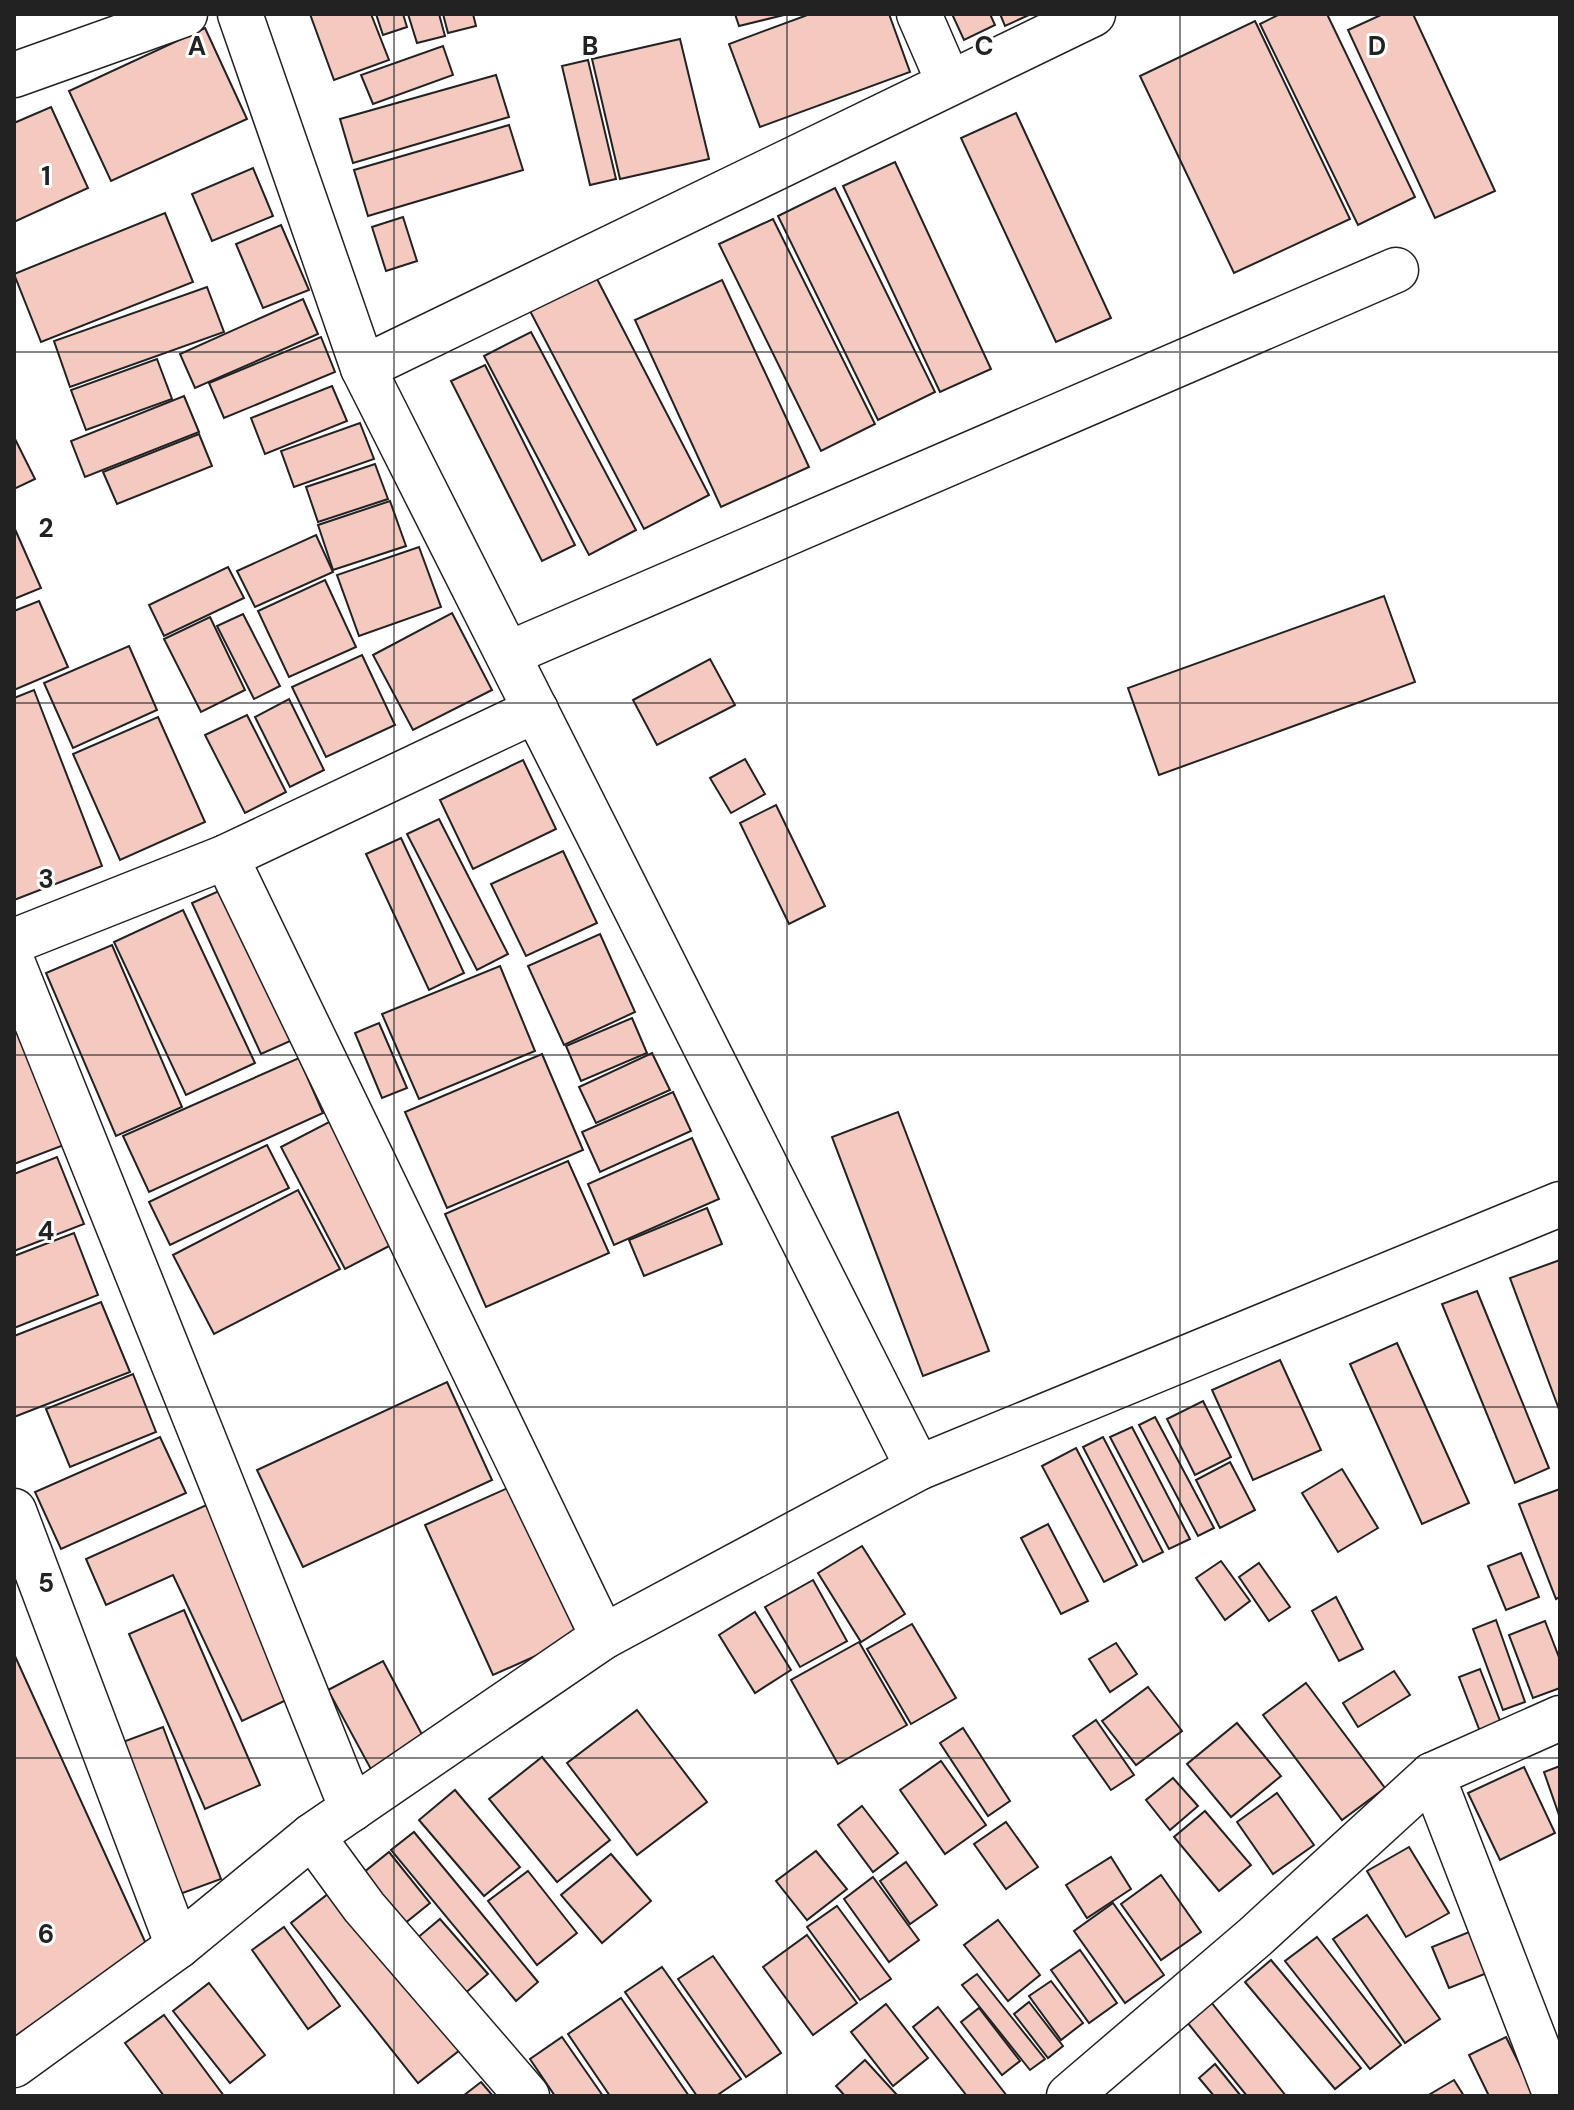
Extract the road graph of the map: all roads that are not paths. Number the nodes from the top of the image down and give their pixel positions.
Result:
1 (185, 14) edge
2 (240, 14) edge
3 (919, 14) edge
4 (1093, 14) edge
5 (14, 75) edge
6 (949, 83) junction
7 (1396, 270) dead end
8 (363, 368) junction
9 (508, 654) junction
10 (536, 710) junction
11 (226, 857) junction
12 (14, 941) edge
13 (14, 966) edge
14 (1560, 1204) edge
15 (918, 1468) junction
16 (14, 1511) edge
17 (603, 1637) junction
18 (1560, 1718) edge
19 (1432, 1775) junction
20 (352, 1809) junction
21 (312, 1836) junction
22 (178, 1946) junction
23 (14, 2065) edge
24 (527, 2096) edge
25 (1069, 2096) edge
26 (1556, 2096) edge

1 - 5 street
2 - 8 street
3 - 6 street
4 - 6 street
6 - 8 street
7 - 9 street
8 - 9 street
9 - 10 street
10 - 11 street
10 - 15 street
11 - 12 street
11 - 17 street
13 - 20 street
14 - 15 street
15 - 17 street
16 - 22 street
17 - 20 street
18 - 19 street
19 - 25 street
19 - 26 street
20 - 21 street
21 - 22 street
21 - 24 street
22 - 23 street

